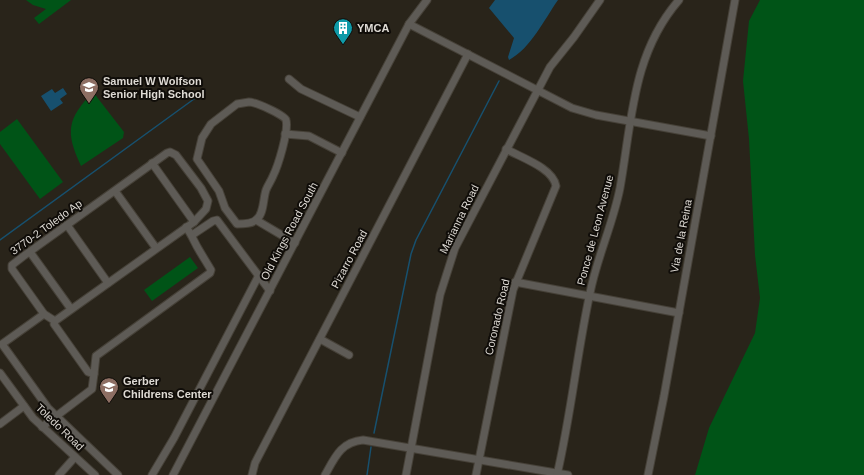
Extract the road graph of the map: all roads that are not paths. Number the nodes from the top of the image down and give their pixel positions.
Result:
1 (427, 0) edge
2 (600, 0) edge
3 (679, 0) edge
4 (735, 0) edge
5 (409, 24) junction
6 (468, 54) junction
7 (289, 78) dead end
8 (537, 90) junction
9 (360, 117) junction
10 (629, 121) junction
11 (285, 134) junction
12 (710, 136) junction
13 (506, 149) junction
14 (342, 154) junction
15 (152, 163) junction
16 (115, 190) junction
17 (256, 220) junction
18 (194, 222) junction
19 (67, 225) junction
20 (186, 227) junction
21 (192, 235) junction
22 (295, 243) junction
23 (156, 248) junction
24 (30, 252) junction
25 (259, 275) junction
26 (515, 282) junction
27 (108, 283) junction
28 (270, 291) junction
29 (589, 296) junction
30 (71, 309) junction
31 (679, 313) junction
32 (44, 314) junction
33 (55, 321) junction
34 (320, 339) junction
35 (1, 345) edge
36 (349, 355) dead end
37 (0, 373) edge
38 (94, 374) junction
39 (24, 406) junction
40 (55, 417) junction
41 (0, 424) edge
42 (42, 427) junction
43 (411, 447) junction
44 (75, 457) junction
45 (479, 460) junction
46 (557, 474) edge
47 (59, 475) edge
48 (95, 475) edge
49 (118, 475) edge
50 (152, 475) edge
51 (173, 475) edge
52 (252, 475) edge
53 (325, 475) edge
54 (406, 475) edge
55 (476, 475) edge
56 (568, 475) edge
57 (648, 475) edge

1 - 5 street, Old Kings Road South
2 - 8 street, Marianna Road
3 - 10 street, Ponce de Leon Avenue
4 - 12 street, Via de la Reina
5 - 6 street
5 - 9 street, Old Kings Road South
6 - 8 street
6 - 34 street, Pizarro Road
7 - 9 street
8 - 10 street
8 - 13 street, Marianna Road
9 - 14 street, Old Kings Road South
10 - 12 street
10 - 29 street, Ponce de Leon Avenue
11 - 14 street
11 - 17 street
11 - 17 street
12 - 31 street, Via de la Reina
13 - 26 street, Coronado Road
13 - 43 street, Marianna Road
14 - 22 street, Old Kings Road South
15 - 16 street, 3770-2 Toledo Ap
15 - 18 street
15 - 18 street, 3770-2 Toledo Ap
16 - 19 street, 3770-2 Toledo Ap
16 - 23 street
17 - 22 street
18 - 20 street
19 - 24 street, 3770-2 Toledo Ap
19 - 27 street
20 - 21 street
20 - 23 street
21 - 25 street
21 - 38 street
22 - 28 street, Old Kings Road South
23 - 27 street
24 - 30 street
24 - 32 street, 3770-2 Toledo Ap
25 - 28 street
25 - 50 street
26 - 29 street
26 - 45 street, Coronado Road
27 - 30 street
28 - 51 street, Old Kings Road South
29 - 31 street
29 - 46 street, Ponce de Leon Avenue
30 - 33 street
31 - 57 street, Via de la Reina
32 - 33 street
32 - 35 street
33 - 38 street
34 - 36 street
34 - 52 street, Pizarro Road
35 - 40 street
37 - 39 street, Toledo Road
38 - 40 street
39 - 41 street
39 - 42 street, Toledo Road
40 - 42 street
40 - 49 street
42 - 44 street, Toledo Road
43 - 45 street
43 - 53 street
43 - 54 street, Marianna Road
44 - 47 street
44 - 48 street, Toledo Road
45 - 46 street
45 - 55 street, Coronado Road
46 - 56 street

